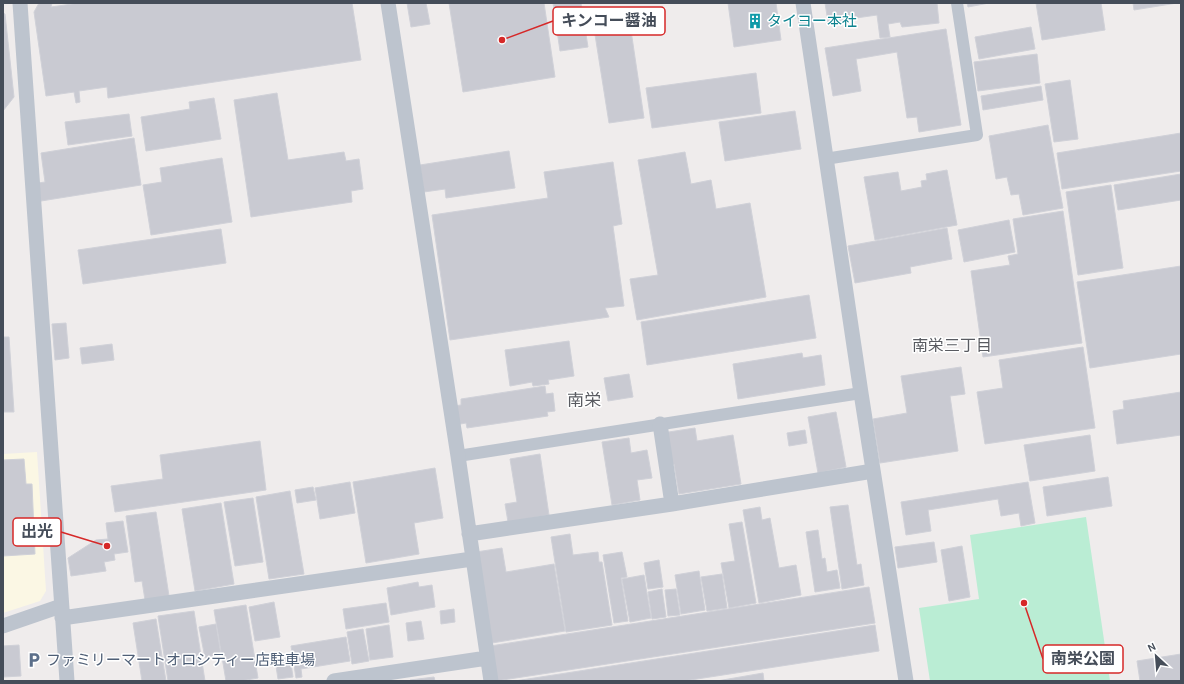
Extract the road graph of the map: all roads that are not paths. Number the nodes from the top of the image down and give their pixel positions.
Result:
1 (20, 3) edge
2 (388, 3) edge
3 (803, 3) edge
4 (957, 3) edge
5 (825, 160) junction
6 (861, 393) junction
7 (660, 424) junction
8 (458, 456) junction
9 (873, 471) junction
10 (672, 504) junction
11 (469, 534) junction
12 (472, 559) junction
13 (62, 612) junction
14 (3, 626) edge
15 (487, 658) junction
16 (67, 681) edge
17 (334, 681) edge
18 (491, 681) edge
19 (906, 681) edge

1 - 13 street
2 - 8 street
3 - 5 street
4 - 5 street
5 - 6 street
6 - 7 street
6 - 9 street
7 - 8 street
7 - 10 street
8 - 11 street
9 - 10 street
9 - 19 street
10 - 11 street
11 - 12 street
12 - 13 street
12 - 15 street
13 - 14 street
13 - 16 street
15 - 17 street
15 - 18 street

